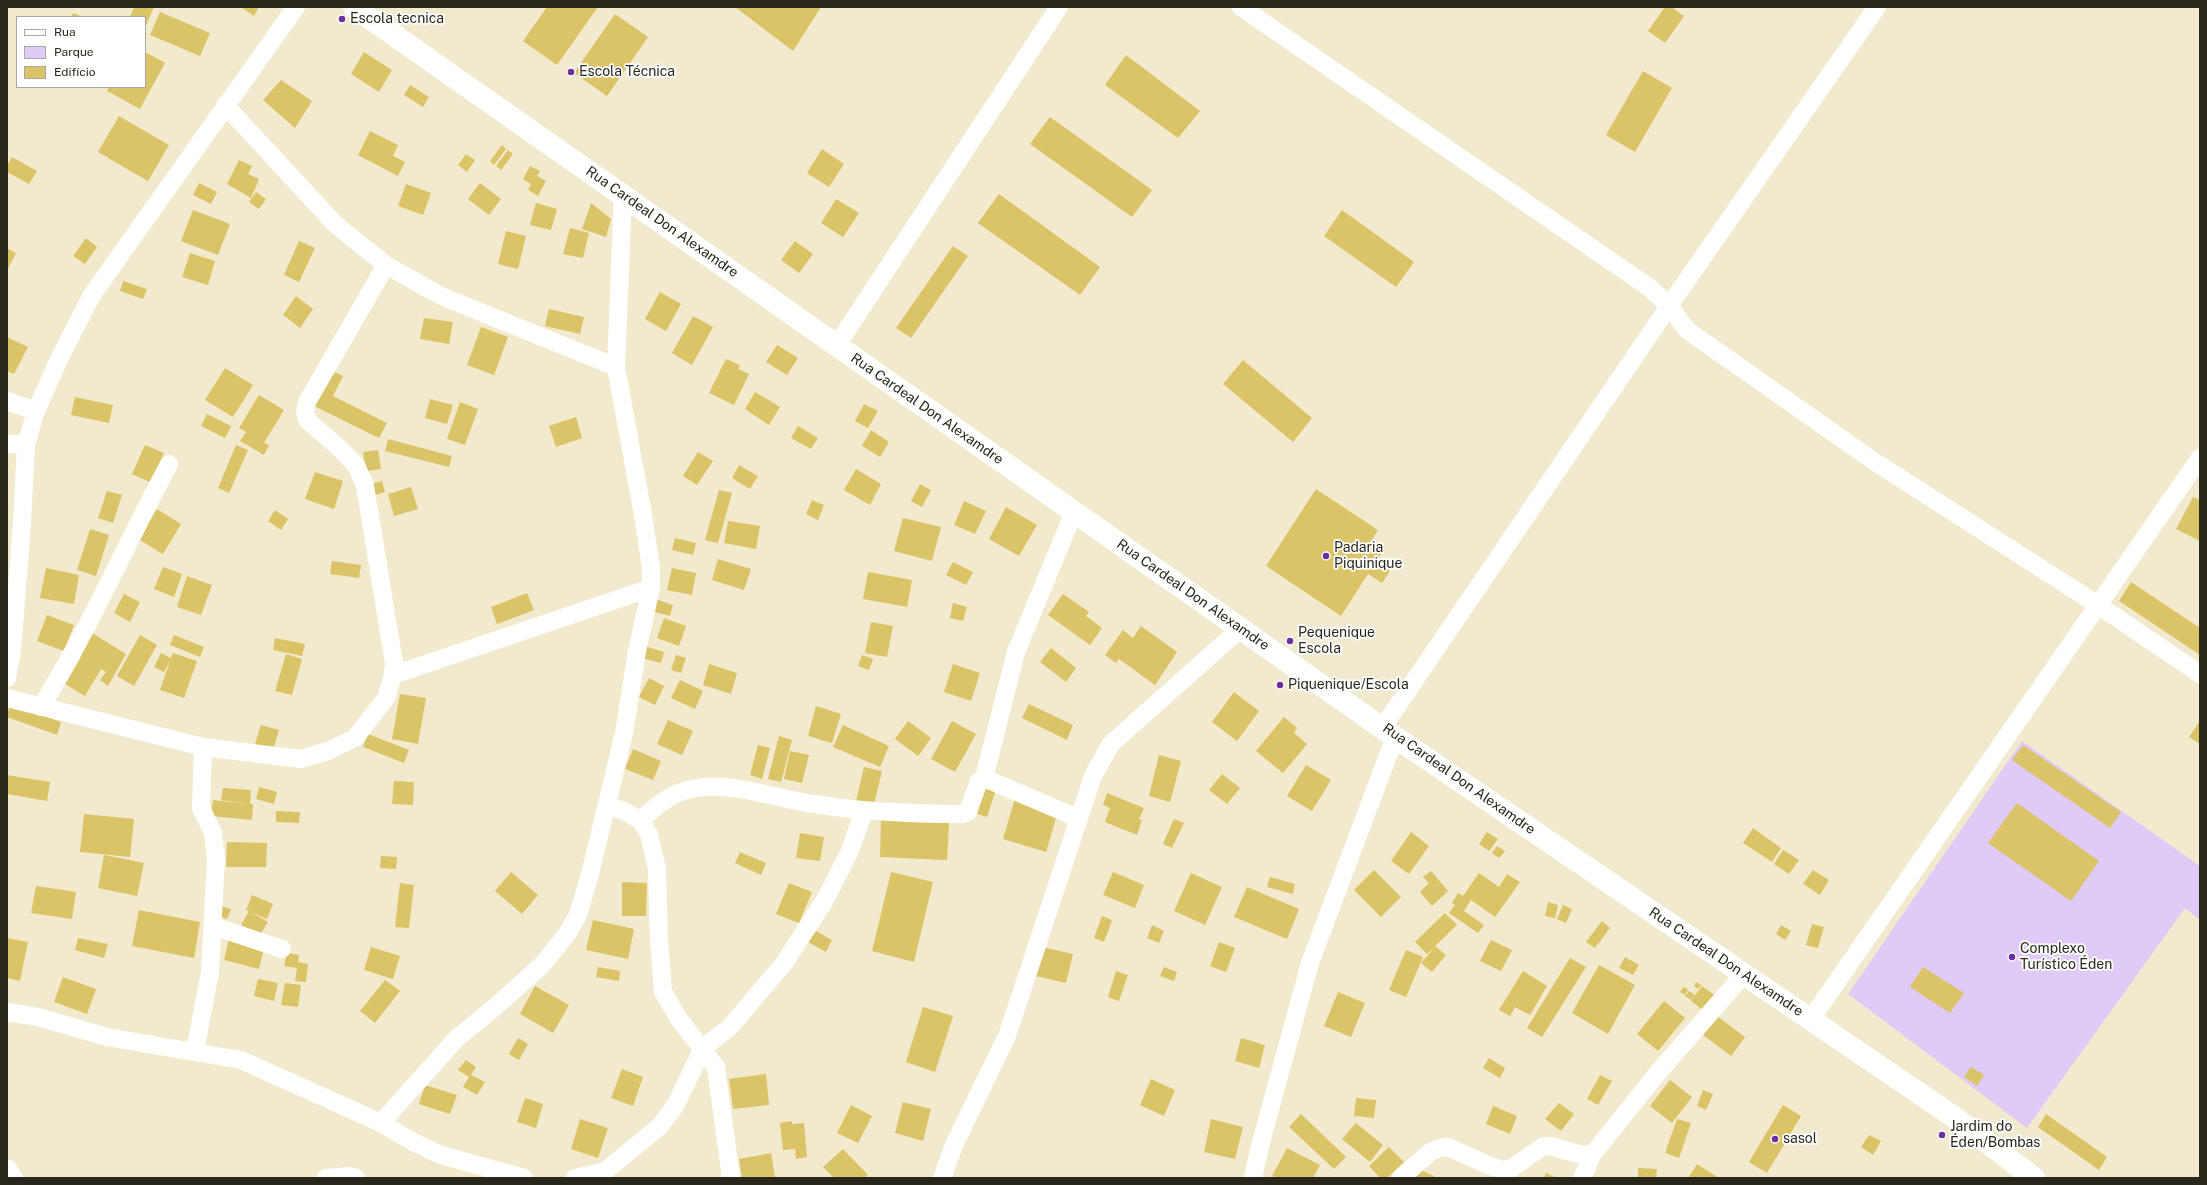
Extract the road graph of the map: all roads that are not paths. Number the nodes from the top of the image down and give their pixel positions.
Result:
1 (296, 7) edge
2 (354, 7) edge
3 (1059, 7) edge
4 (1241, 7) edge
5 (1877, 7) edge
6 (225, 105) junction
7 (623, 194) junction
8 (386, 265) junction
9 (1669, 306) junction
10 (837, 345) junction
11 (616, 367) junction
12 (7, 401) edge
13 (36, 411) junction
14 (7, 444) edge
15 (26, 444) junction
16 (2200, 458) edge
17 (169, 464) dead end
18 (1074, 512) junction
19 (651, 588) junction
20 (2098, 605) junction
21 (1240, 629) junction
22 (2200, 674) edge
23 (393, 675) junction
24 (7, 678) edge
25 (7, 698) edge
26 (41, 707) junction
27 (1389, 732) junction
28 (203, 747) junction
29 (984, 778) junction
30 (606, 805) junction
31 (864, 811) junction
32 (1078, 818) junction
33 (640, 820) junction
34 (213, 926) junction
35 (282, 949) dead end
36 (1744, 974) junction
37 (7, 1012) edge
38 (1811, 1019) junction
39 (703, 1048) junction
40 (195, 1051) junction
41 (381, 1123) junction
42 (1592, 1155) junction
43 (7, 1168) edge
44 (14, 1178) edge
45 (326, 1178) edge
46 (356, 1178) edge
47 (524, 1178) edge
48 (575, 1178) edge
49 (731, 1178) edge
50 (942, 1178) edge
51 (1253, 1178) edge
52 (1401, 1178) edge
53 (1582, 1178) edge
54 (2034, 1178) edge

1 - 6 street
2 - 7 main road, Rua Cardeal Don Alexamdre
3 - 10 street
4 - 9 street
5 - 9 street
6 - 8 street
6 - 13 street
7 - 10 main road, Rua Cardeal Don Alexamdre
7 - 11 street
8 - 11 street
8 - 23 street
9 - 20 street
9 - 27 street
10 - 18 main road, Rua Cardeal Don Alexamdre
11 - 19 street
12 - 13 street
13 - 15 street
14 - 15 street
15 - 24 street
16 - 20 street
17 - 26 street
18 - 21 main road, Rua Cardeal Don Alexamdre
18 - 29 street
19 - 23 street
19 - 30 street
20 - 22 street
20 - 38 street
21 - 27 main road, Rua Cardeal Don Alexamdre
21 - 32 street
23 - 28 street
25 - 26 street
26 - 28 street
27 - 36 main road, Rua Cardeal Don Alexamdre
27 - 51 street
28 - 34 street
29 - 31 street
29 - 32 street
30 - 33 street
30 - 41 street
31 - 33 street
31 - 39 street
32 - 50 street
33 - 39 street
34 - 35 street
34 - 40 street
36 - 38 main road, Rua Cardeal Don Alexamdre
36 - 42 street
37 - 40 street
38 - 54 main road, Rua Cardeal Don Alexamdre
39 - 48 street
39 - 49 street
40 - 41 street
41 - 47 street
42 - 52 street
42 - 53 street
43 - 44 street
45 - 46 street

